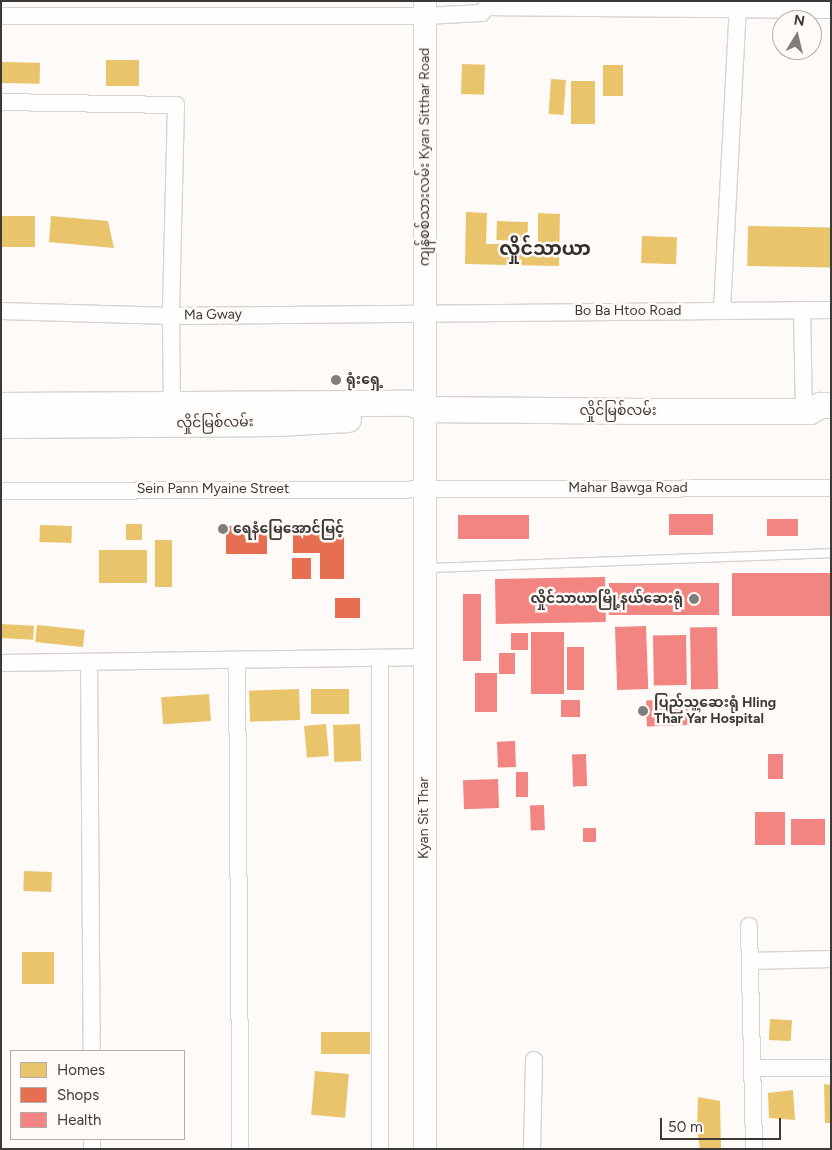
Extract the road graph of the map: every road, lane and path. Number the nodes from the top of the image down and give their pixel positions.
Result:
1 (489, 4) edge
2 (44, 8) edge
3 (425, 8) edge
4 (738, 8) junction
5 (831, 10) edge
6 (1, 16) edge
7 (1, 102) edge
8 (722, 310) junction
9 (802, 310) junction
10 (831, 310) edge
11 (1, 311) edge
12 (426, 313) junction
13 (171, 316) junction
14 (1, 405) edge
15 (426, 409) junction
16 (819, 411) edge
17 (172, 413) junction
18 (1, 425) edge
19 (426, 488) junction
20 (831, 488) edge
21 (1, 491) edge
22 (831, 553) edge
23 (426, 568) junction
24 (424, 657) junction
25 (380, 659) junction
26 (237, 660) junction
27 (89, 662) junction
28 (1, 663) edge
29 (749, 926) dead end
30 (831, 959) edge
31 (750, 961) junction
32 (92, 1050) edge
33 (534, 1060) dead end
34 (752, 1068) junction
35 (831, 1068) edge
36 (240, 1149) edge
37 (380, 1149) edge
38 (425, 1149) edge
39 (532, 1149) edge
40 (754, 1149) edge

1 - 3 street
1 - 4 street
2 - 3 street
2 - 6 street
3 - 12 main road, ကျန်စစ်သားလမ်း Kyan Sitthar Road
4 - 5 street
4 - 8 street
7 - 13 street
8 - 9 street, Bo Ba Htoo Road
8 - 12 street, Bo Ba Htoo Road
9 - 10 street, Bo Ba Htoo Road
9 - 16 street
11 - 13 street, Ma Gway
12 - 13 street, Ma Gway
12 - 15 main road, ကျန်စစ်သားလမ်း Kyan Sitthar Road
13 - 17 street
14 - 17 main road, လှိုင်မြစ်လမ်း
15 - 16 main road, လှိုင်မြစ်လမ်း
15 - 17 main road, လှိုင်မြစ်လမ်း
15 - 19 main road, Kyan Sit Thar
17 - 18 main road, လှိုင်မြစ်လမ်း
19 - 20 street, Mahar Bawga Road
19 - 21 street, Sein Pann Myaine Street
19 - 23 main road, Kyan Sit Thar
22 - 23 lane
23 - 24 main road, Kyan Sit Thar
24 - 25 street
24 - 38 main road, Kyan Sit Thar
25 - 26 street
25 - 37 street
26 - 27 street
26 - 36 street
27 - 28 street
27 - 32 street
29 - 31 street
30 - 31 street
31 - 34 street
33 - 39 street
34 - 35 street
34 - 40 street

